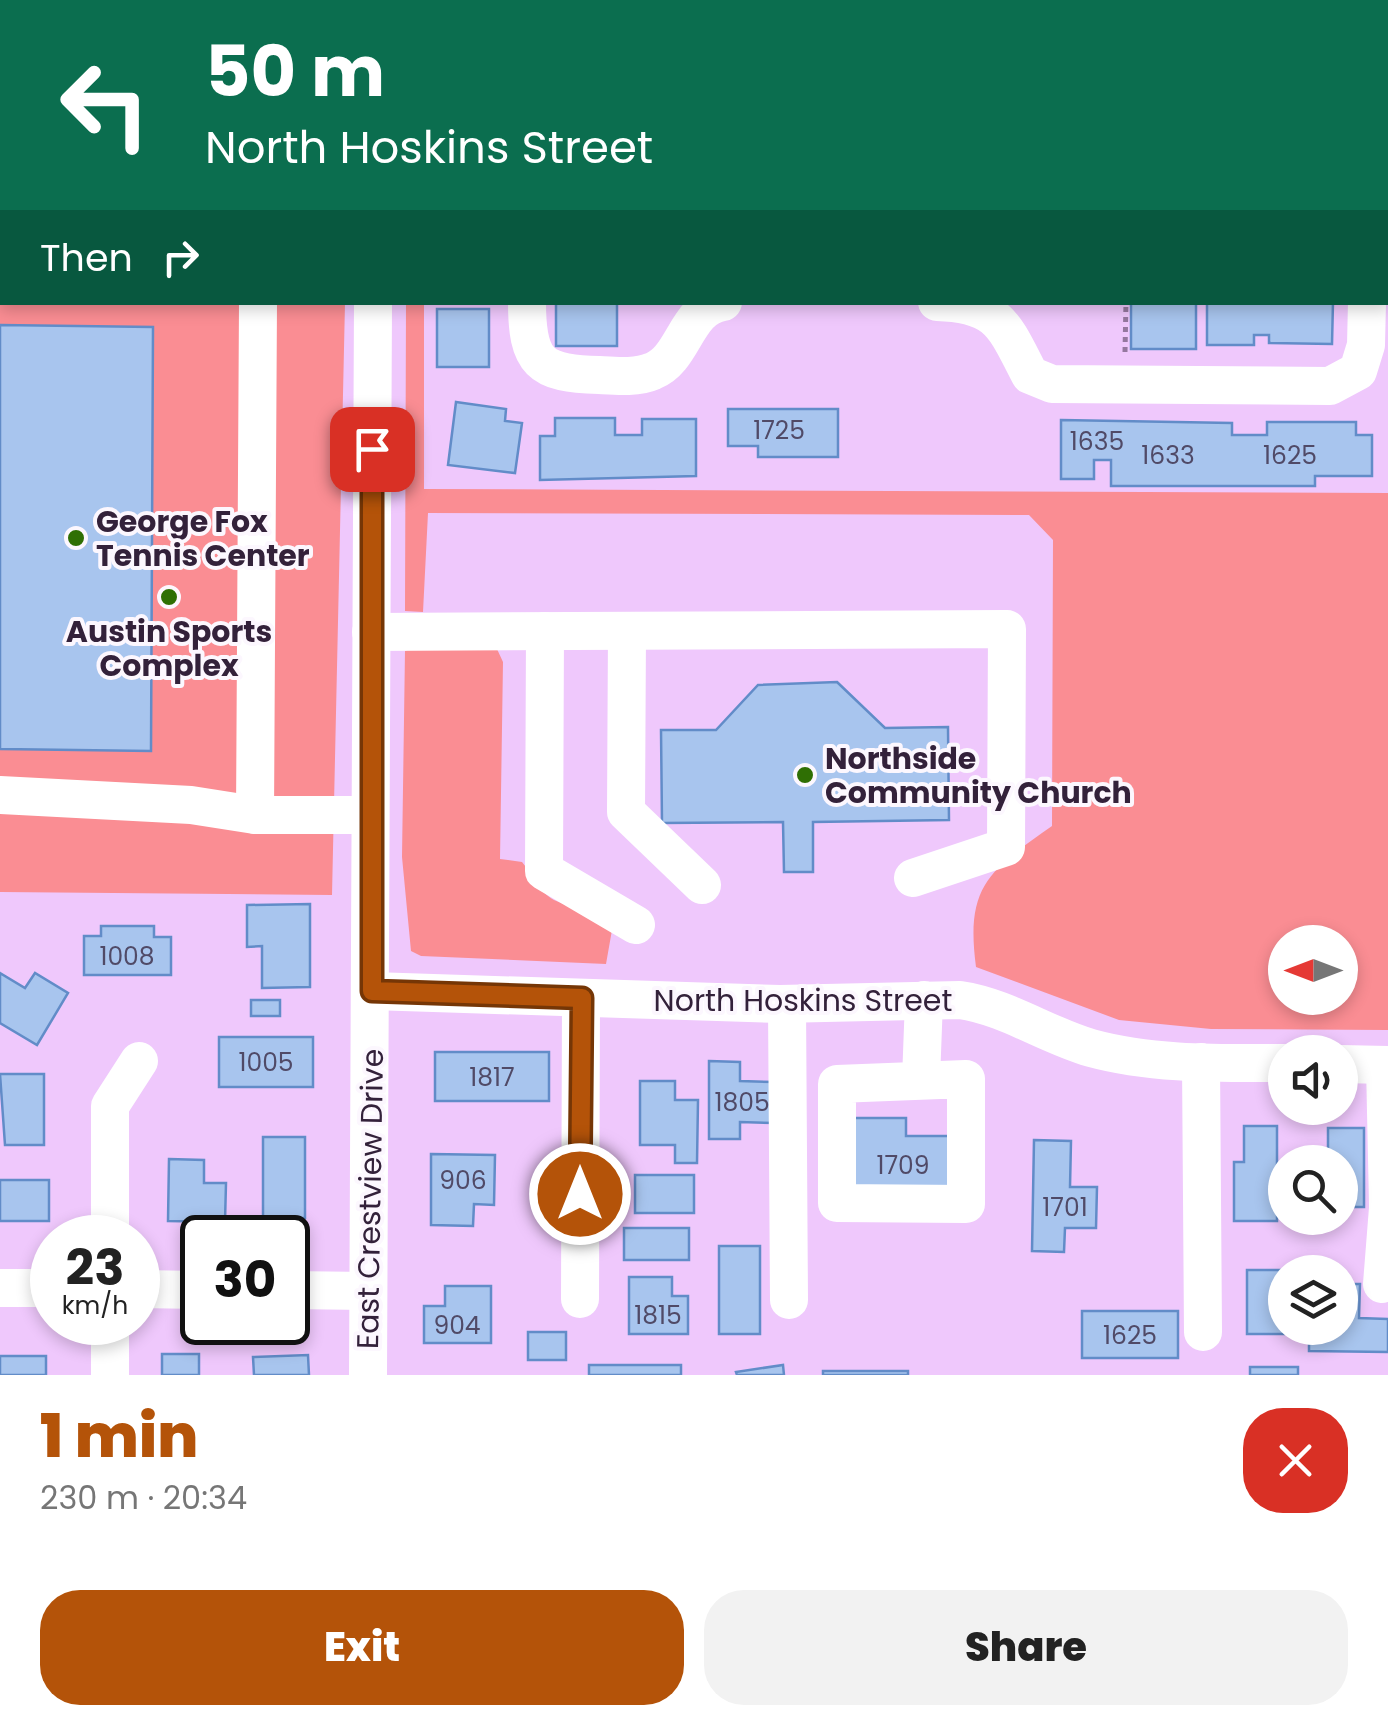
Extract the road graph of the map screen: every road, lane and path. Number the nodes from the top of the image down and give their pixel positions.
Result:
1 (258, 305) edge
2 (373, 305) edge
3 (527, 305) edge
4 (718, 305) edge
5 (974, 305) edge
6 (1126, 305) edge
7 (1366, 305) edge
8 (1124, 385) junction
9 (627, 631) junction
10 (371, 632) junction
11 (545, 632) junction
12 (0, 795) edge
13 (255, 815) junction
14 (370, 815) junction
15 (912, 878) dead end
16 (702, 885) dead end
17 (636, 924) dead end
18 (372, 991) junction
19 (582, 998) junction
20 (924, 1000) junction
21 (788, 1004) junction
22 (139, 1061) dead end
23 (1200, 1062) junction
24 (1268, 1063) edge
25 (1358, 1064) edge
26 (1386, 1064) edge
27 (920, 1080) junction
28 (1388, 1206) edge
29 (110, 1215) edge
30 (1382, 1284) dead end
31 (0, 1288) edge
32 (30, 1288) edge
33 (310, 1290) edge
34 (368, 1291) junction
35 (580, 1300) dead end
36 (789, 1300) dead end
37 (1204, 1332) dead end
38 (110, 1345) edge
39 (110, 1375) edge
40 (368, 1375) edge

1 - 13 street
2 - 10 street, East Crestview Drive
3 - 4 street
5 - 8 street
6 - 8 path
7 - 8 street
9 - 11 street
9 - 15 street
9 - 16 street
10 - 11 street
10 - 14 street, East Crestview Drive
11 - 17 street
12 - 13 street
13 - 14 street
14 - 18 street, East Crestview Drive
18 - 19 street, North Hoskins Street
18 - 34 street, East Crestview Drive
19 - 21 street, North Hoskins Street
19 - 35 street
20 - 21 street, North Hoskins Street
20 - 23 street, North Hoskins Street
20 - 27 street
21 - 36 street
22 - 29 street
23 - 24 street, North Hoskins Street
23 - 37 street
25 - 26 street
26 - 28 street
27 - 27 street
28 - 30 street
31 - 32 street
33 - 34 street
34 - 40 street, East Crestview Drive
38 - 39 street

